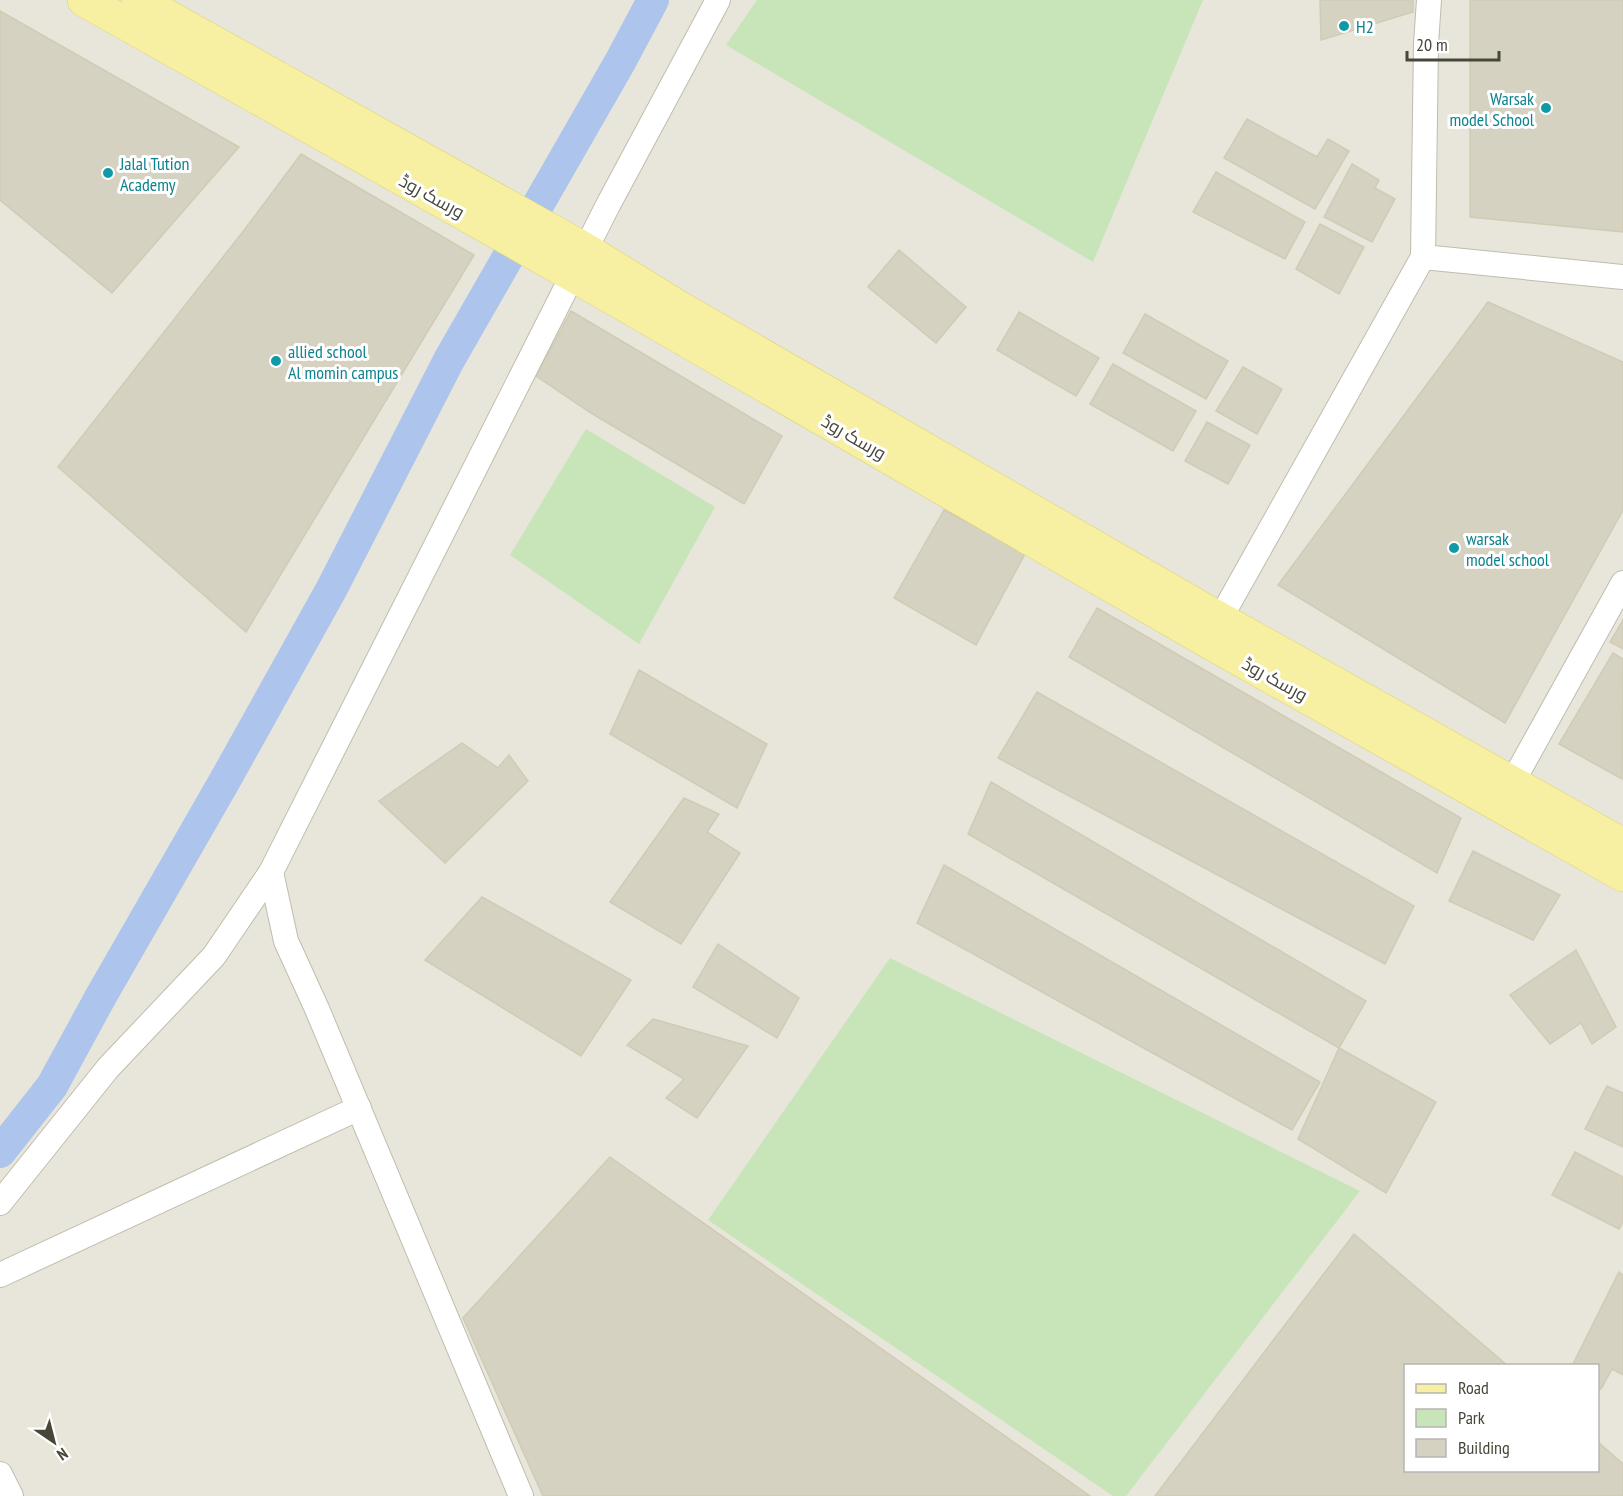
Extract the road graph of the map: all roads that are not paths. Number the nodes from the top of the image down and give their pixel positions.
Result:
1 (84, 0) edge
2 (138, 0) edge
3 (718, 0) edge
4 (1429, 0) edge
5 (498, 217) junction
6 (568, 256) junction
7 (1423, 257) junction
8 (1623, 277) edge
9 (1623, 583) edge
10 (1214, 631) junction
11 (1512, 783) junction
12 (1623, 846) edge
13 (271, 872) junction
14 (1623, 875) edge
15 (359, 1108) junction
16 (0, 1203) edge
17 (0, 1275) edge
18 (0, 1474) edge
19 (11, 1496) edge
20 (521, 1496) edge

1 - 5 main road, ورسک روڈ
2 - 5 main road, ورسک روڈ
3 - 6 street
4 - 7 street
5 - 6 main road, ورسک روڈ
6 - 10 main road, ورسک روڈ
6 - 13 street
7 - 8 street
7 - 10 street
9 - 11 street
10 - 11 main road, ورسک روڈ
10 - 14 main road, ورسک روڈ
11 - 12 main road, ورسک روڈ
13 - 15 street
13 - 16 street
15 - 17 street
15 - 20 street
18 - 19 street

